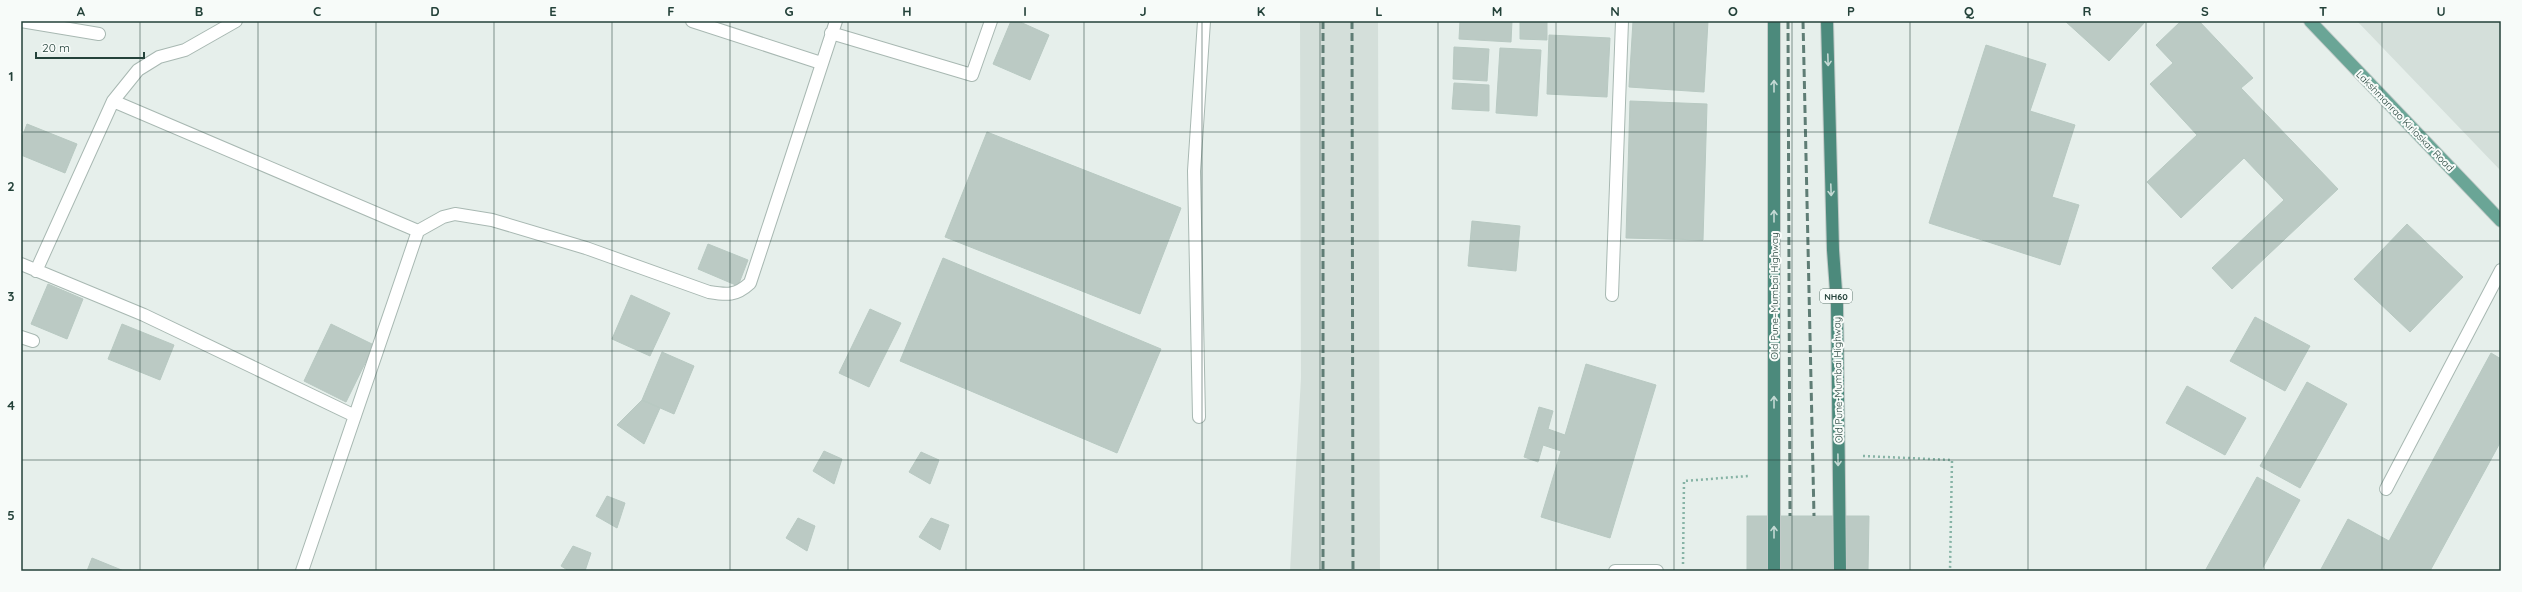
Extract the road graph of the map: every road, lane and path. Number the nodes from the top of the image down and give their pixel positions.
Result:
1 (21, 21) edge
2 (236, 21) edge
3 (692, 21) edge
4 (836, 21) edge
5 (991, 21) edge
6 (1204, 21) edge
7 (1622, 21) edge
8 (1774, 21) edge
9 (1827, 21) edge
10 (2310, 21) edge
11 (99, 34) dead end
12 (831, 34) junction
13 (822, 63) junction
14 (113, 101) junction
15 (2501, 222) edge
16 (418, 231) junction
17 (21, 264) edge
18 (2501, 270) edge
19 (36, 271) junction
20 (1612, 296) dead end
21 (21, 336) edge
22 (33, 341) dead end
23 (355, 416) junction
24 (1199, 417) dead end
25 (1838, 454) junction
26 (1774, 474) junction
27 (2386, 489) dead end
28 (302, 571) edge
29 (1615, 571) edge
30 (1657, 571) edge
31 (1682, 571) edge
32 (1774, 571) edge
33 (1840, 571) edge
34 (1950, 571) edge

1 - 11 street
2 - 14 street
3 - 13 street
4 - 12 street
5 - 12 street
6 - 24 street
7 - 20 street
26 -> 8 highway, Old Pune–Mumbai Highway
9 -> 25 highway, Old Pune-Mumbai Highway / NH60
10 - 15 main road, Lakshmanrao Kirloskar Road
12 - 13 street
13 - 16 street
14 - 16 street
14 - 19 street
16 - 23 street
17 - 19 street
18 - 27 street
19 - 23 street
21 - 22 street
23 - 28 street
25 -> 33 highway, Old Pune-Mumbai Highway / NH60
25 - 34 path
26 - 31 path
32 -> 26 highway, Old Pune–Mumbai Highway
29 - 30 street

